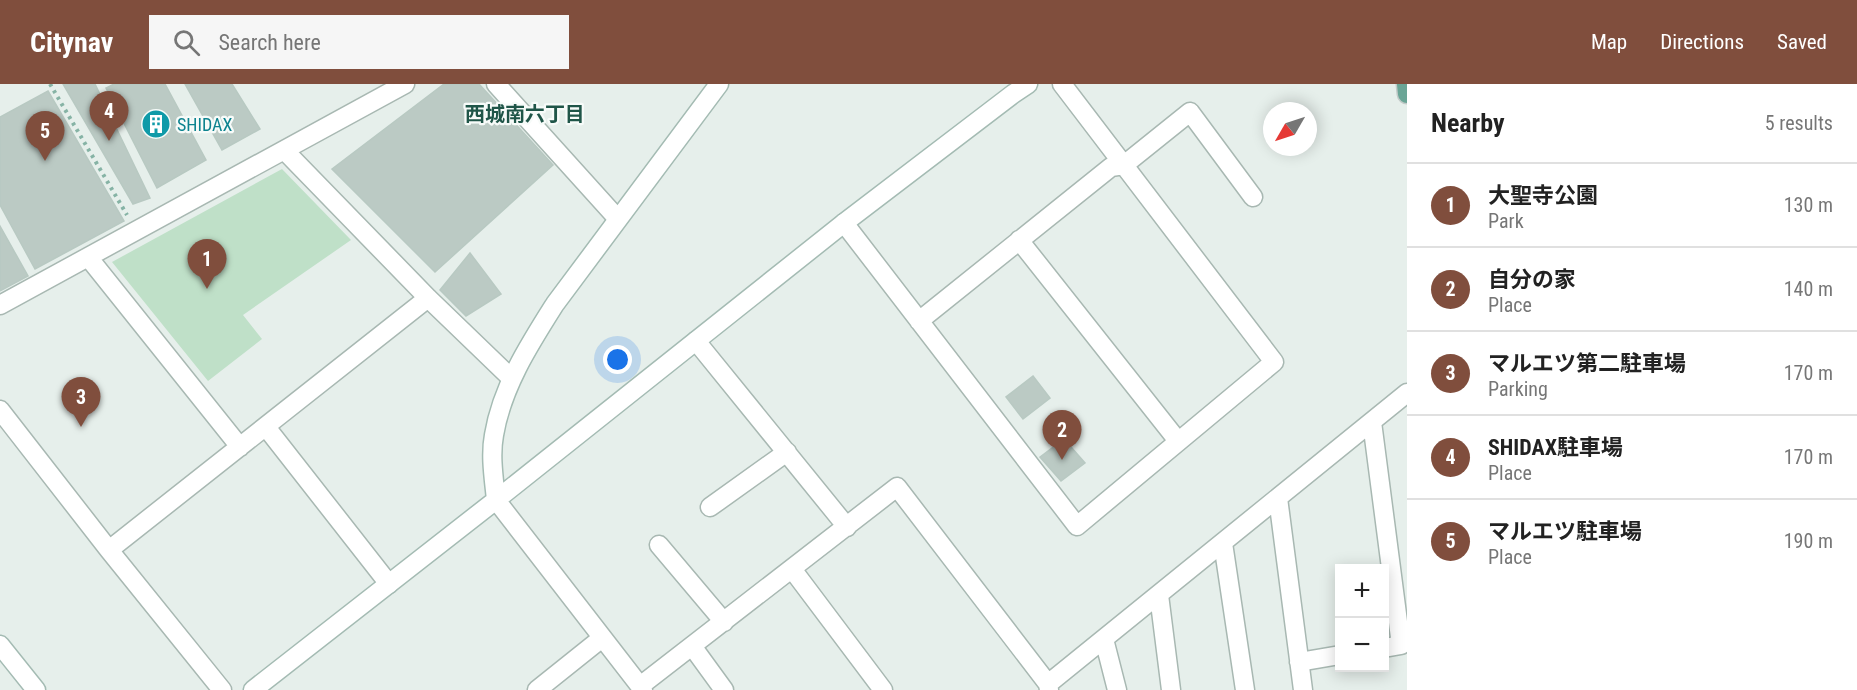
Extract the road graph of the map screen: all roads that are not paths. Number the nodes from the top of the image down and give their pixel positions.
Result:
1 (405, 84) edge
2 (496, 84) edge
3 (719, 84) edge
4 (1028, 84) edge
5 (1062, 84) edge
6 (1406, 84) edge
7 (1407, 94) edge
8 (285, 151) junction
9 (1124, 165) junction
10 (1254, 197) dead end
11 (617, 218) junction
12 (844, 223) junction
13 (1019, 240) junction
14 (88, 257) junction
15 (428, 298) junction
16 (0, 305) edge
17 (919, 321) junction
18 (696, 341) junction
19 (511, 378) junction
20 (1407, 393) edge
21 (0, 410) edge
22 (1372, 422) junction
23 (266, 427) junction
24 (1178, 441) junction
25 (240, 447) junction
26 (787, 452) junction
27 (1278, 498) junction
28 (496, 500) junction
29 (710, 507) dead end
30 (847, 526) junction
31 (1223, 543) junction
32 (659, 545) dead end
33 (109, 550) junction
34 (792, 569) junction
35 (389, 584) junction
36 (1159, 595) junction
37 (723, 621) junction
38 (602, 638) junction
39 (1104, 639) junction
40 (0, 645) edge
41 (692, 646) junction
42 (1389, 647) edge
43 (1335, 656) edge
44 (1299, 662) junction
45 (1049, 687) edge
46 (642, 688) edge
47 (36, 690) edge
48 (222, 690) edge
49 (253, 690) edge
50 (537, 690) edge
51 (723, 690) edge
52 (883, 690) edge
53 (1117, 690) edge
54 (1171, 690) edge
55 (1245, 690) edge
56 (1303, 690) edge

1 - 8 street
2 - 11 street
3 - 11 street
4 - 12 street
5 - 9 street
6 - 7 main road
8 - 14 street
8 - 15 street
9 - 10 street
9 - 13 street
9 - 24 street
11 - 19 street
12 - 17 street
12 - 18 street
13 - 17 street
13 - 24 street
14 - 16 street
14 - 25 street
15 - 19 street
15 - 23 street
17 - 24 street
18 - 26 street
18 - 28 street
19 - 28 street
20 - 22 street
21 - 33 street
22 - 27 street
22 - 42 street
23 - 25 street
23 - 35 street
25 - 33 street
26 - 29 street
26 - 30 street
27 - 31 street
27 - 44 street
28 - 35 street
28 - 38 street
30 - 34 street
30 - 45 street
31 - 36 street
31 - 55 street
32 - 37 street
33 - 48 street
34 - 37 street
34 - 52 street
35 - 49 street
36 - 39 street
36 - 54 street
37 - 41 street
38 - 46 street
38 - 50 street
39 - 45 street
39 - 53 street
40 - 47 street
41 - 46 street
41 - 51 street
43 - 44 street
44 - 56 street

